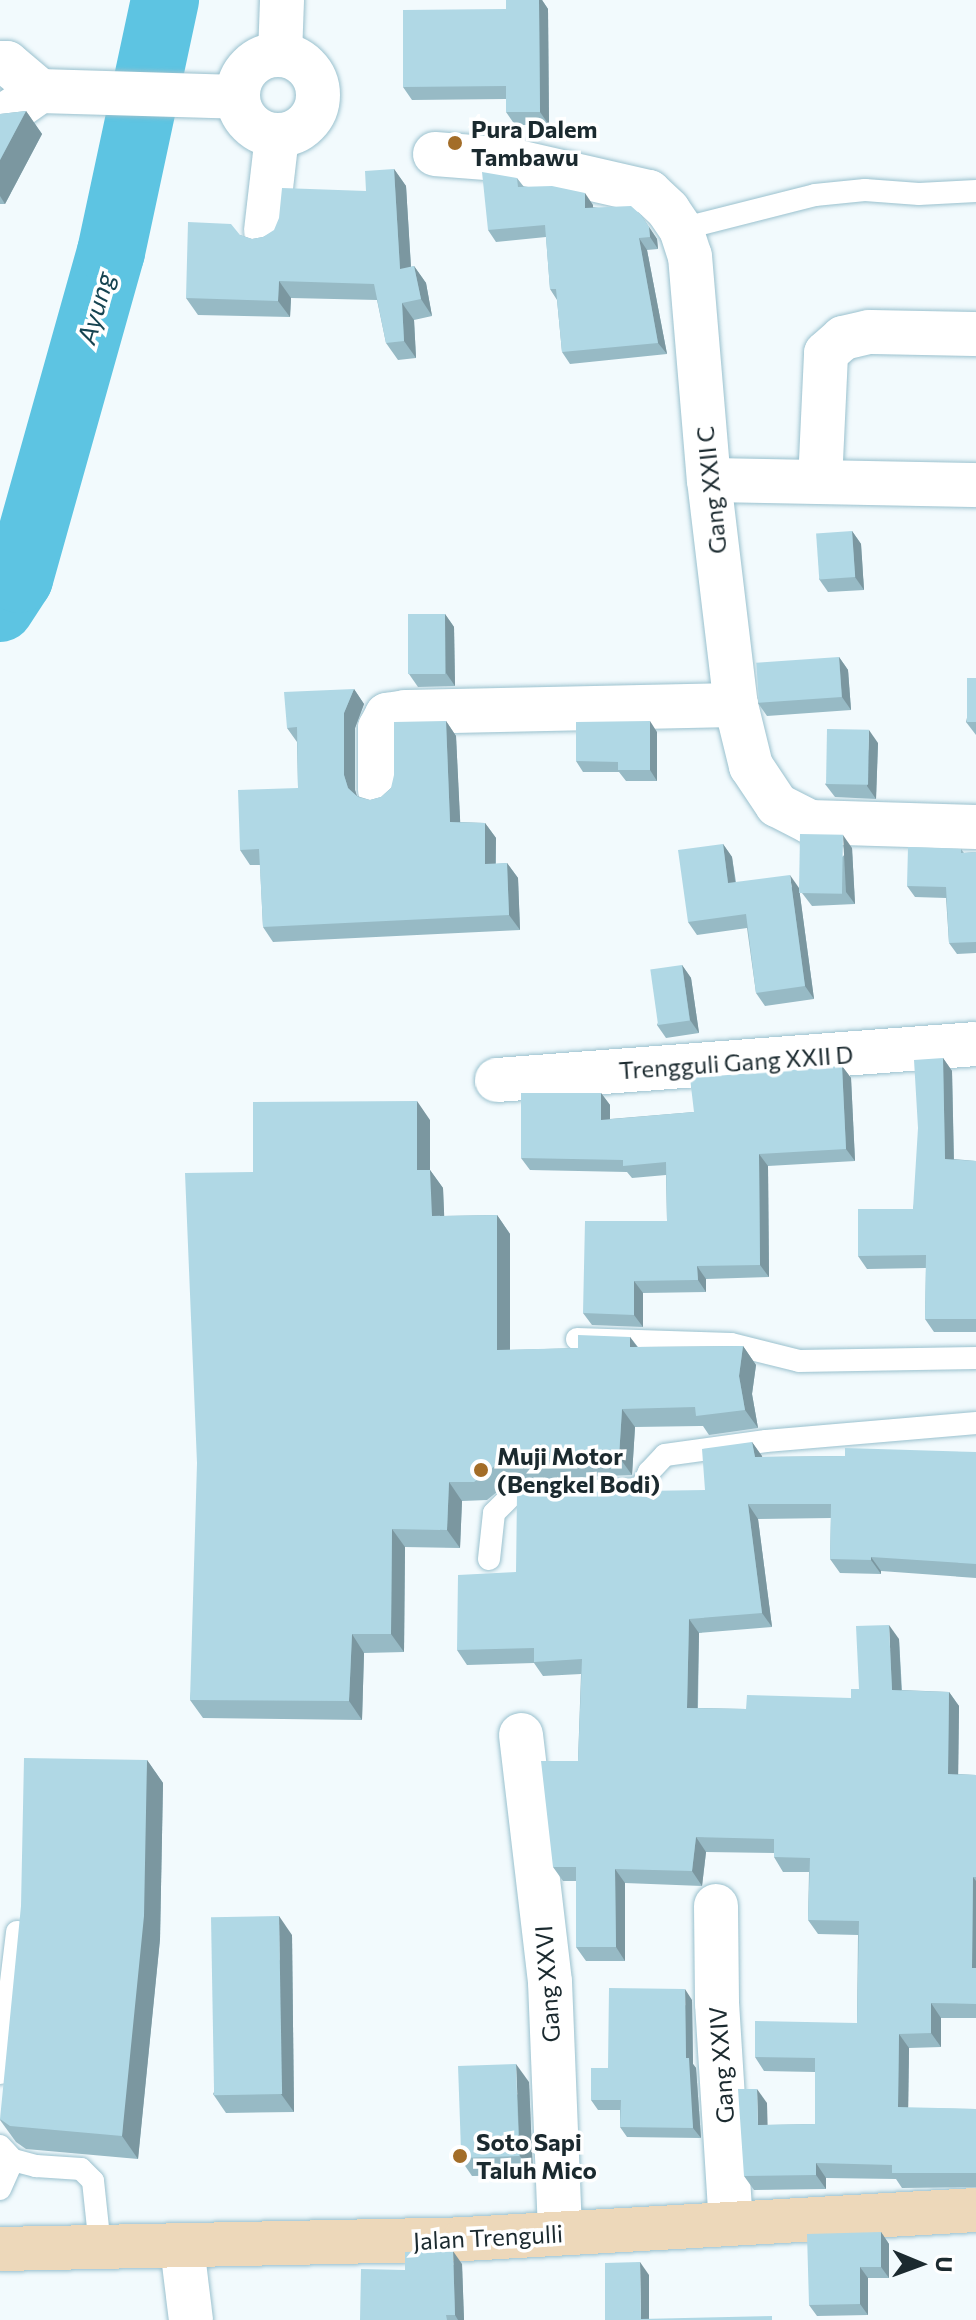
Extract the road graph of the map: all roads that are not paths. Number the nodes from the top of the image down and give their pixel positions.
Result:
1 (282, 0) edge
2 (280, 55) junction
3 (0, 63) edge
4 (53, 92) junction
5 (238, 97) junction
6 (0, 114) edge
7 (277, 136) junction
8 (435, 154) dead end
9 (976, 191) edge
10 (681, 229) junction
11 (266, 231) edge
12 (976, 334) edge
13 (709, 480) junction
14 (820, 482) junction
15 (976, 485) edge
16 (736, 705) junction
17 (380, 790) dead end
18 (976, 827) edge
19 (976, 1044) edge
20 (497, 1080) dead end
21 (577, 1339) edge
22 (976, 1358) edge
23 (976, 1423) edge
24 (489, 1559) dead end
25 (521, 1735) dead end
26 (716, 1906) dead end
27 (17, 1932) edge
28 (0, 2073) edge
29 (7, 2153) edge
30 (0, 2189) edge
31 (976, 2210) edge
32 (731, 2223) junction
33 (560, 2233) junction
34 (100, 2246) junction
35 (182, 2247) junction
36 (0, 2249) edge
37 (191, 2320) edge

1 - 2 street
2 - 5 street
2 - 7 street
3 - 4 street
4 - 5 street
4 - 6 street
5 - 7 street
7 - 11 street
8 - 10 street, Gang XXII C
9 - 10 lane
10 - 13 street, Gang XXII C
12 - 14 street
13 - 14 street
13 - 16 street, Gang XXII C
14 - 15 street
16 - 17 street
16 - 18 street, Gang XXII C
19 - 20 street, Trengguli Gang XXII D
21 - 22 lane
23 - 24 lane
25 - 33 street, Gang XXVI
26 - 32 street, Gang XXIV
27 - 28 lane
29 - 30 lane
29 - 34 lane
31 - 32 main road, Jalan Trengulli
32 - 33 main road, Jalan Trengulli
33 - 35 main road, Jalan Trengulli
34 - 35 main road, Jalan Trengulli
34 - 36 main road, Jalan Trengulli
35 - 37 street

